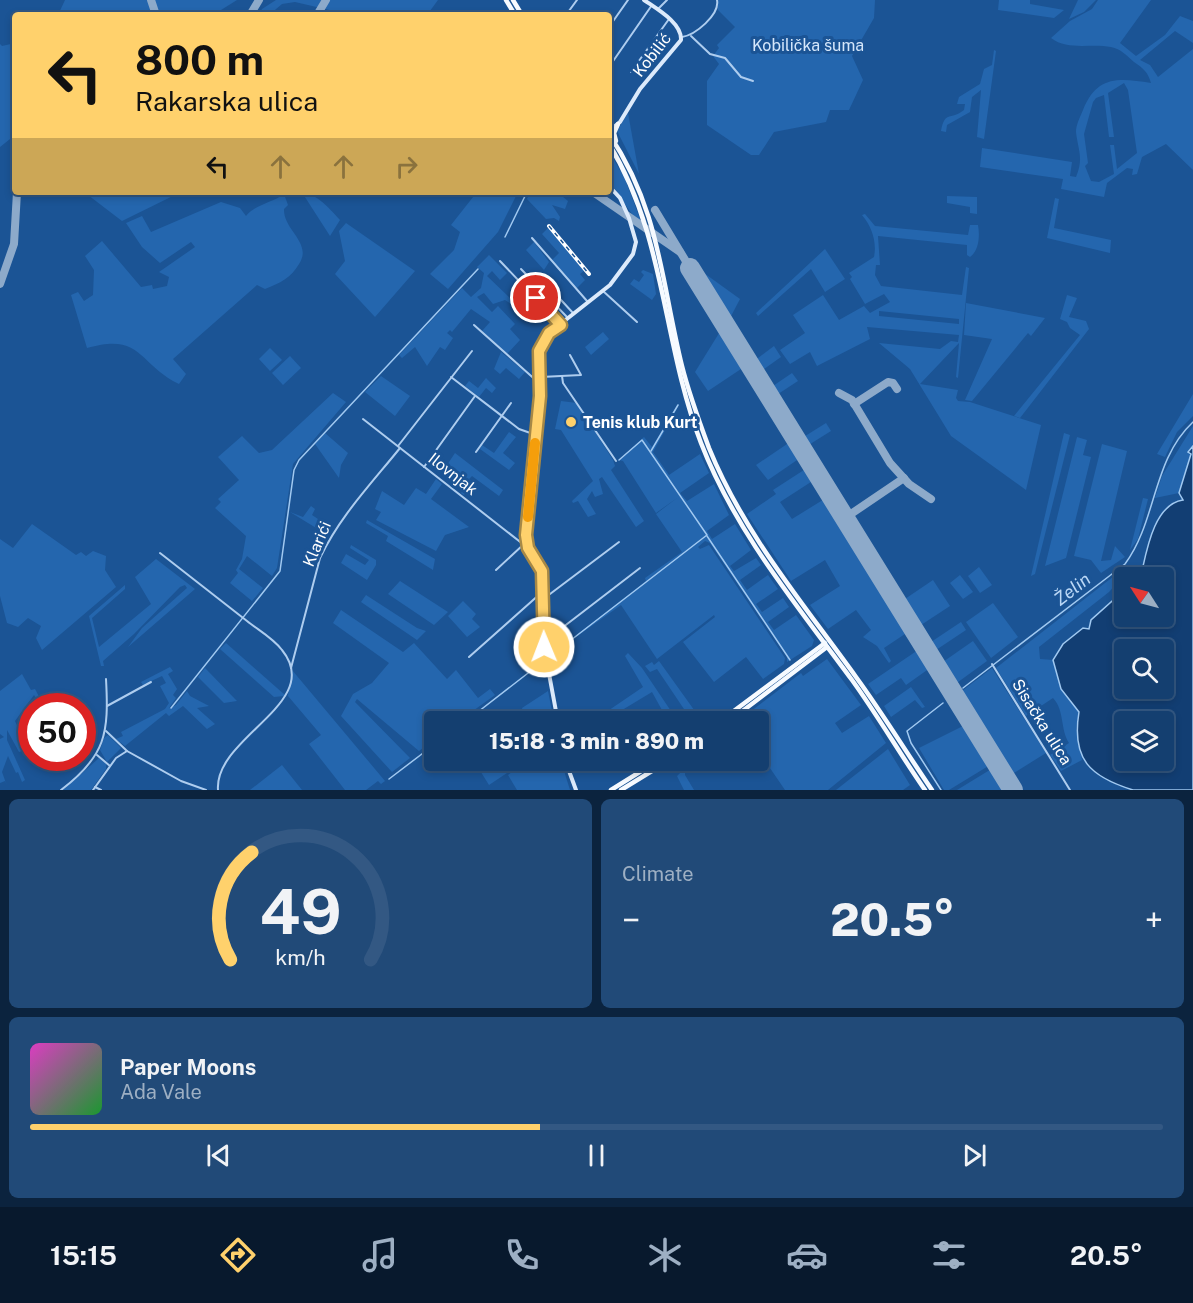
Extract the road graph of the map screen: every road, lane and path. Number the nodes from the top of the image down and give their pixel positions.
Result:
1 (628, 0) edge
2 (644, 0) edge
3 (667, 0) edge
4 (717, 0) edge
5 (652, 5) junction
6 (658, 10) junction
7 (669, 19) junction
8 (612, 23) edge
9 (691, 36) junction
10 (682, 37) junction
11 (612, 63) edge
12 (631, 72) dead end
13 (753, 81) dead end
14 (618, 124) junction
15 (612, 129) edge
16 (612, 137) edge
17 (612, 149) edge
18 (628, 165) junction
19 (612, 190) edge
20 (532, 238) dead end
21 (500, 261) dead end
22 (521, 269) dead end
23 (539, 276) dead end
24 (603, 291) junction
25 (589, 303) junction
26 (575, 315) junction
27 (569, 319) junction
28 (637, 322) dead end
29 (474, 325) dead end
30 (561, 325) junction
31 (472, 351) dead end
32 (570, 355) dead end
33 (562, 376) junction
34 (451, 377) junction
35 (541, 377) junction
36 (541, 385) junction
37 (476, 395) junction
38 (511, 404) dead end
39 (502, 416) junction
40 (363, 419) dead end
41 (536, 435) junction
42 (399, 447) junction
43 (476, 452) dead end
44 (616, 461) dead end
45 (424, 467) junction
46 (526, 535) junction
47 (516, 538) junction
48 (619, 542) dead end
49 (524, 544) junction
50 (528, 548) junction
51 (160, 553) dead end
52 (640, 568) dead end
53 (496, 570) dead end
54 (543, 594) junction
55 (813, 628) junction
56 (543, 641) junction
57 (827, 644) junction
58 (813, 652) junction
59 (469, 657) dead end
60 (835, 657) junction
61 (809, 660) junction
62 (993, 666) dead end
63 (291, 668) junction
64 (106, 679) dead end
65 (151, 682) dead end
66 (107, 706) junction
67 (556, 711) edge
68 (734, 711) edge
69 (742, 711) edge
70 (106, 731) junction
71 (127, 751) junction
72 (97, 755) junction
73 (110, 766) junction
74 (569, 771) edge
75 (641, 771) edge
76 (652, 771) edge
77 (94, 789) edge
78 (61, 790) edge
79 (101, 790) edge
80 (206, 790) edge
81 (218, 790) edge
82 (576, 790) edge
83 (611, 790) edge
84 (621, 790) edge
85 (925, 790) edge
86 (932, 790) edge
87 (1070, 790) edge

1 - 8 street
2 - 5 main road, Kobilić
3 - 6 street
4 - 9 street
5 - 6 main road, Kobilić
5 - 11 street
6 - 7 main road, Kobilić
7 - 10 main road, Kobilić
7 - 12 street
9 - 10 street
9 - 13 street
10 - 14 main road, Kobilić
14 - 15 main road, Kobilić
14 - 18 main road
16 - 18 main road
17 - 55 main road
18 - 57 main road
19 - 24 main road
20 - 25 street
21 - 30 street
22 - 27 street
23 - 26 street
24 - 25 main road
24 - 28 street
25 - 26 main road
26 - 27 main road
27 - 30 main road
29 - 36 street
30 - 35 main road
31 - 34 street, Klarići
32 - 33 street
33 - 35 street
33 - 44 street
34 - 37 street
34 - 42 street, Klarići
35 - 36 main road
36 - 41 main road
37 - 39 street
37 - 45 street
38 - 39 street
39 - 41 street
39 - 43 street
40 - 42 street, Ilovnjak
41 - 46 main road
42 - 45 street, Ilovnjak
42 - 63 street, Klarići
45 - 47 street, Ilovnjak
46 - 47 street
46 - 50 main road
47 - 49 street, Ilovnjak
48 - 54 street
49 - 50 street, Ilovnjak
49 - 53 street
50 - 54 main road
51 - 63 street
52 - 56 street
54 - 56 main road
54 - 59 street
55 - 57 main road
55 - 58 main road
56 - 67 main road
57 - 58 main road
57 - 60 main road
57 - 61 main road
57 - 86 main road
58 - 68 main road
60 - 61 main road
60 - 85 main road
61 - 69 main road
62 - 87 street, Sisačka ulica
63 - 81 street, Klarići
64 - 66 street
65 - 66 street
66 - 70 street
70 - 71 street
70 - 72 street
71 - 73 street
71 - 80 street
72 - 73 street
72 - 78 street
73 - 77 street
74 - 82 main road
75 - 83 main road
76 - 84 main road
77 - 79 street

